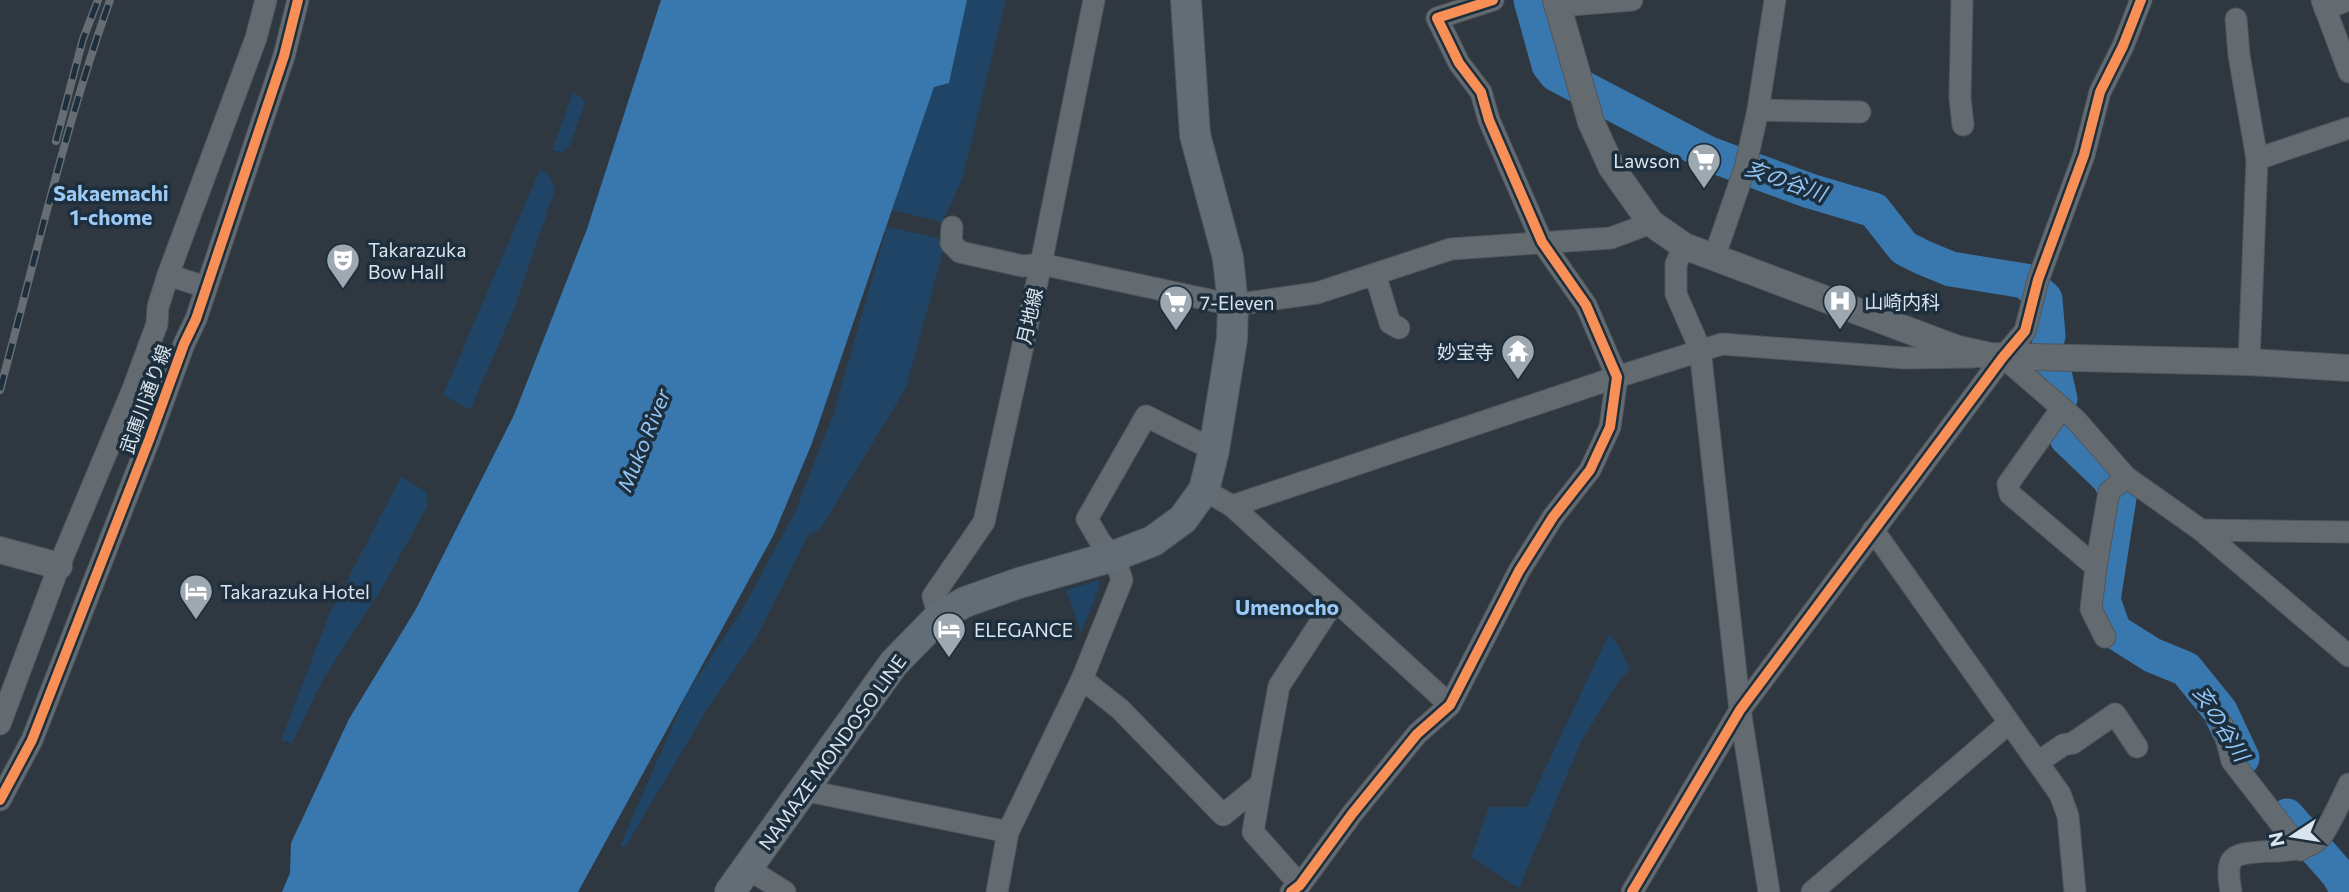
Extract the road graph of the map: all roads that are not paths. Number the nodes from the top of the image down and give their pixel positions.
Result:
1 (266, 0) edge
2 (298, 0) edge
3 (1094, 0) edge
4 (1186, 0) edge
5 (1493, 0) edge
6 (1632, 0) edge
7 (1775, 0) edge
8 (1962, 0) edge
9 (2134, 0) edge
10 (2141, 0) edge
11 (2348, 0) edge
12 (1557, 3) edge
13 (2323, 4) edge
14 (2236, 19) dead end
15 (2349, 72) edge
16 (1758, 110) junction
17 (1860, 112) dead end
18 (1963, 125) dead end
19 (2349, 128) edge
20 (2257, 159) junction
21 (1651, 223) junction
22 (952, 227) dead end
23 (1542, 242) junction
24 (1684, 246) junction
25 (1714, 258) junction
26 (1041, 264) junction
27 (1375, 274) junction
28 (168, 275) junction
29 (206, 286) junction
30 (1233, 305) junction
31 (1399, 328) dead end
32 (1700, 349) junction
33 (1996, 357) junction
34 (2249, 362) junction
35 (2349, 368) edge
36 (1617, 377) junction
37 (2062, 408) junction
38 (1214, 450) junction
39 (2118, 484) junction
40 (1204, 490) junction
41 (1232, 506) junction
42 (1873, 530) junction
43 (2201, 530) junction
44 (2349, 532) edge
45 (0, 550) edge
46 (1114, 555) junction
47 (59, 566) junction
48 (2096, 567) junction
49 (95, 578) junction
50 (1335, 600) junction
51 (939, 617) junction
52 (2105, 637) dead end
53 (2349, 656) edge
54 (1082, 679) junction
55 (1450, 705) junction
56 (1740, 710) junction
57 (2009, 723) junction
58 (0, 724) edge
59 (2222, 726) dead end
60 (2137, 747) dead end
61 (2038, 762) junction
62 (1261, 784) junction
63 (2349, 784) edge
64 (803, 790) junction
65 (0, 800) edge
66 (1008, 832) junction
67 (2301, 850) junction
68 (739, 880) edge
69 (1295, 889) edge
70 (785, 892) edge
71 (996, 892) edge
72 (1632, 892) edge
73 (1769, 892) edge
74 (1812, 892) edge
75 (2075, 892) edge
76 (2231, 892) edge

1 - 28 street, 武庫川通り線
2 - 29 street, 武庫川通り線
3 - 26 street, 月地線
4 - 30 main road, NAMAZE MONDOSO LINE
5 - 23 street
6 - 12 street
7 - 16 street
8 - 18 street
9 - 10 street
10 - 33 street
11 - 13 street
12 - 21 street
13 - 15 street
14 - 20 street
16 - 17 street
16 - 25 street
19 - 20 street
20 - 34 street
21 - 23 street
21 - 24 street
22 - 26 street
23 - 27 street
23 - 36 street
24 - 25 street
24 - 32 street
25 - 33 street
26 - 30 street
26 - 51 street, 月地線
27 - 30 street
27 - 31 street
28 - 29 street
28 - 47 street, 武庫川通り線
29 - 49 street, 武庫川通り線
30 - 38 main road, NAMAZE MONDOSO LINE
32 - 33 street
32 - 36 street
32 - 56 street
33 - 34 street
33 - 37 street
33 - 42 street
34 - 35 street
36 - 41 street
36 - 55 street
37 - 39 street
37 - 48 street
38 - 40 main road, NAMAZE MONDOSO LINE
38 - 46 street
39 - 43 street
39 - 48 street
40 - 41 street
40 - 46 main road, NAMAZE MONDOSO LINE
41 - 50 street
42 - 56 street
42 - 57 street
43 - 44 street
43 - 53 street
45 - 47 street
46 - 51 main road, NAMAZE MONDOSO LINE
46 - 54 street
47 - 49 street
47 - 58 street, 武庫川通り線
48 - 52 street
49 - 65 street, 武庫川通り線
50 - 55 street
50 - 62 street
51 - 64 main road, NAMAZE MONDOSO LINE
54 - 62 street
54 - 66 street
55 - 69 street
56 - 72 street
56 - 73 street
57 - 61 street
57 - 74 street
59 - 67 street
60 - 61 street
61 - 75 street
62 - 69 street
63 - 67 street
64 - 66 street
64 - 68 main road, NAMAZE MONDOSO LINE
66 - 71 street
67 - 76 street
68 - 70 street

